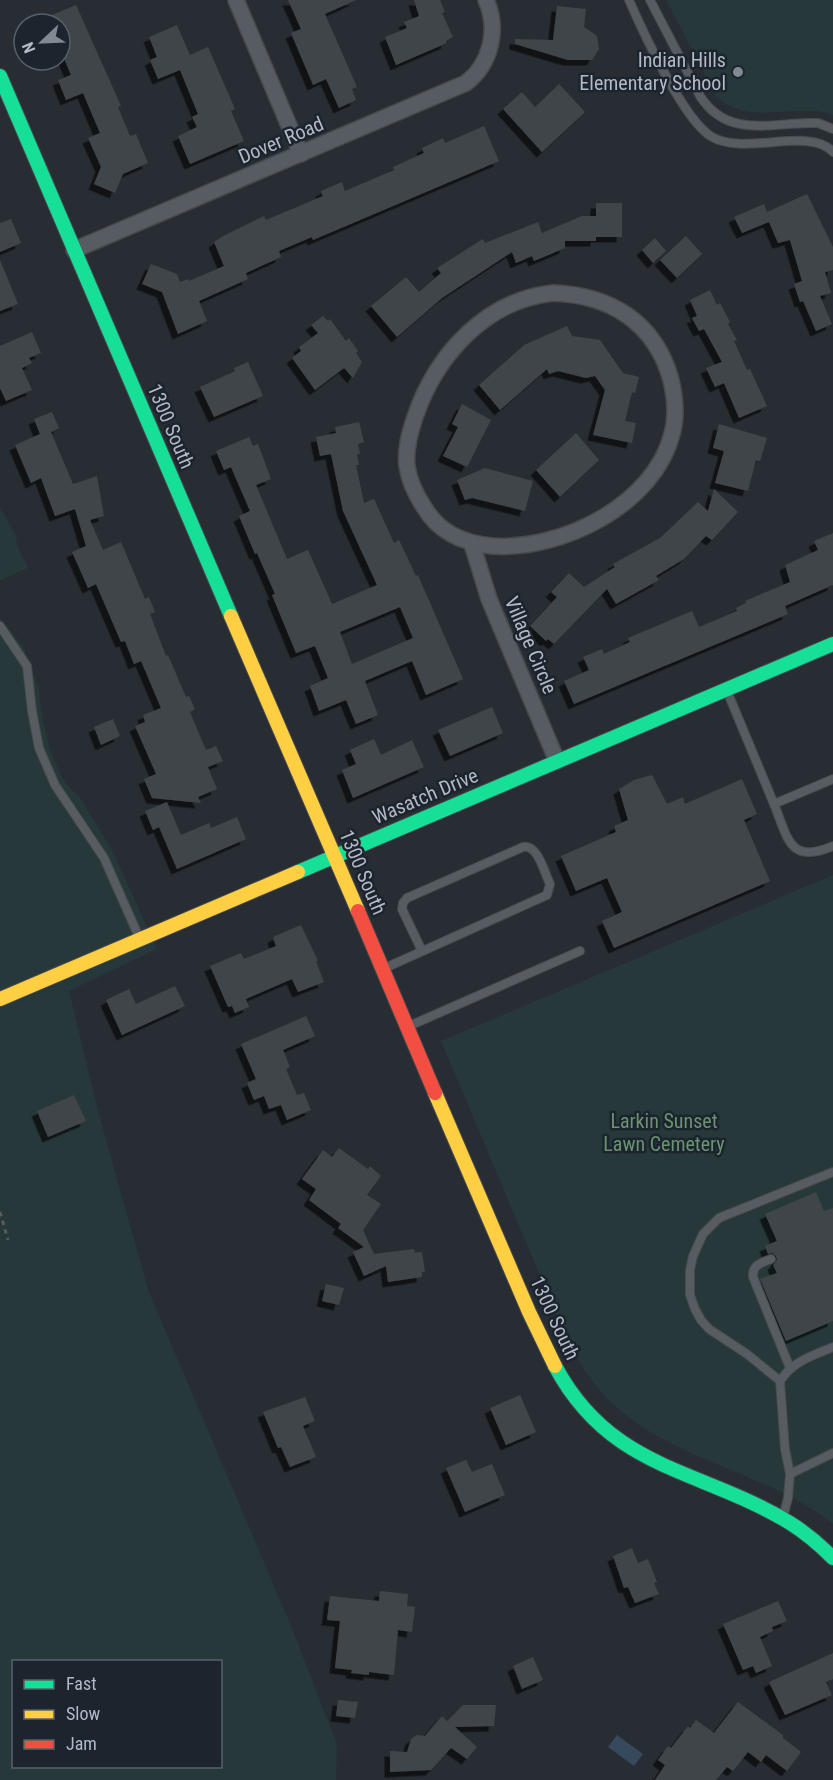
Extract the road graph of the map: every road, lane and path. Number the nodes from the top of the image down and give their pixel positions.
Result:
1 (236, 0) edge
2 (486, 0) edge
3 (629, 0) edge
4 (650, 0) edge
5 (0, 76) edge
6 (833, 129) edge
7 (833, 152) edge
8 (301, 154) junction
9 (74, 250) junction
10 (472, 544) junction
11 (0, 626) edge
12 (833, 644) edge
13 (726, 690) junction
14 (557, 761) junction
15 (833, 780) edge
16 (774, 804) junction
17 (833, 846) edge
18 (334, 856) junction
19 (140, 939) junction
20 (422, 951) junction
21 (580, 951) dead end
22 (383, 969) junction
23 (0, 999) edge
24 (408, 1026) junction
25 (833, 1172) edge
26 (0, 1212) edge
27 (8, 1240) dead end
28 (771, 1259) dead end
29 (833, 1347) edge
30 (790, 1368) junction
31 (780, 1381) junction
32 (833, 1453) edge
33 (790, 1474) junction
34 (782, 1518) junction
35 (833, 1558) edge

1 - 8 street
2 - 8 street, Dover Road
3 - 7 lane
4 - 6 lane
5 - 9 street, 1300 South
8 - 9 street, Dover Road
9 - 18 street, 1300 South
10 - 10 street
10 - 14 street, Village Circle
11 - 19 lane
12 - 13 street, Wasatch Drive
13 - 14 street, Wasatch Drive
13 - 16 lane
14 - 18 street, Wasatch Drive
15 - 16 lane
16 - 17 lane
18 - 19 street, Wasatch Drive
18 - 22 street, 1300 South
19 - 23 street, Wasatch Drive
20 - 20 lane
20 - 22 lane
21 - 24 lane
22 - 24 street, 1300 South
24 - 34 street, 1300 South
25 - 31 lane
26 - 27 path
28 - 30 lane
29 - 30 lane
30 - 31 lane
31 - 33 lane
32 - 33 lane
33 - 34 lane
34 - 35 street, 1300 South

